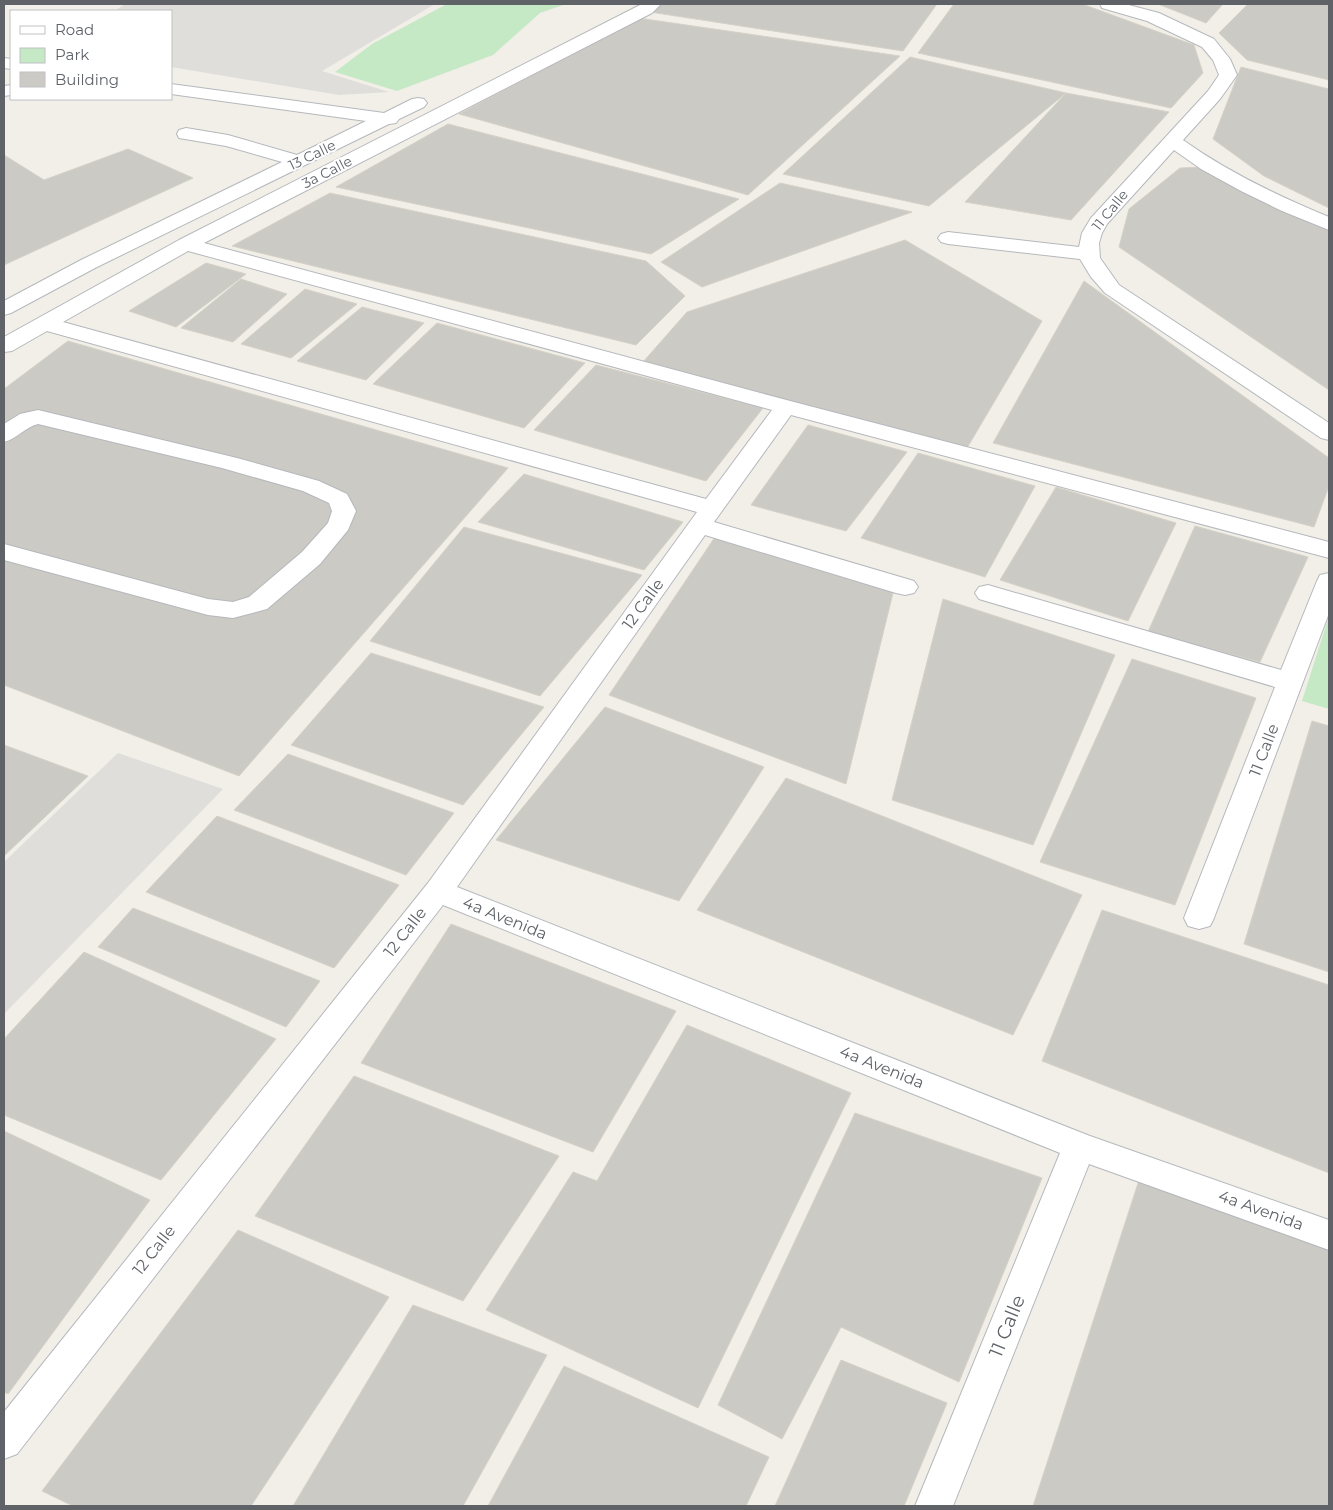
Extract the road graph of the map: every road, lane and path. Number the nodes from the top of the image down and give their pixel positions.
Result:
1 (622, 4) edge
2 (653, 4) edge
3 (1108, 4) edge
4 (560, 34) junction
5 (582, 42) junction
6 (482, 72) dead end
7 (172, 89) edge
8 (431, 97) dead end
9 (388, 118) junction
10 (421, 122) junction
11 (186, 134) dead end
12 (1172, 140) junction
13 (299, 161) junction
14 (1329, 224) edge
15 (948, 238) dead end
16 (186, 244) junction
17 (1088, 254) junction
18 (4, 309) edge
19 (43, 322) junction
20 (4, 346) edge
21 (786, 408) junction
22 (1329, 433) edge
23 (4, 435) edge
24 (705, 516) junction
25 (1329, 550) edge
26 (4, 552) edge
27 (1329, 581) edge
28 (905, 587) dead end
29 (988, 593) dead end
30 (1290, 682) junction
31 (438, 891) junction
32 (1198, 918) dead end
33 (1079, 1146) junction
34 (1329, 1234) edge
35 (4, 1441) edge
36 (934, 1506) edge

1 - 4 street
2 - 5 street, 3a Calle
3 - 12 street, 11 Calle
4 - 5 street
4 - 6 street
5 - 10 street, 3a Calle
7 - 9 street
8 - 9 street, 13 Calle
9 - 10 street
9 - 13 street, 13 Calle
10 - 16 street, 3a Calle
11 - 13 street
12 - 14 street
12 - 17 street, 11 Calle
13 - 18 street, 13 Calle
15 - 17 street
16 - 19 street, 3a Calle
16 - 21 street
17 - 22 street, 11 Calle
19 - 20 street, 3a Calle
19 - 24 street
21 - 24 street, 12 Calle
21 - 25 street
23 - 26 street
24 - 28 street
24 - 31 street, 12 Calle
27 - 30 street, 11 Calle
29 - 30 street
30 - 32 street, 11 Calle
31 - 33 street, 4a Avenida
31 - 35 street, 12 Calle
33 - 34 street, 4a Avenida
33 - 36 street, 11 Calle

